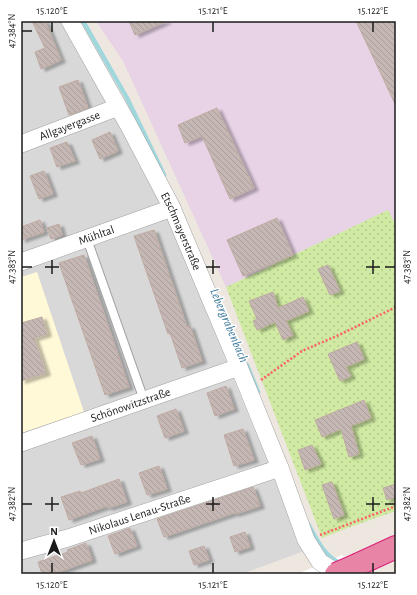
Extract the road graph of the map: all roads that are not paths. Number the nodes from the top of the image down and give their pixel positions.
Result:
1 (70, 21) edge
2 (118, 107) junction
3 (21, 144) edge
4 (172, 208) junction
5 (87, 238) junction
6 (21, 262) edge
7 (239, 367) junction
8 (144, 400) junction
9 (21, 443) edge
10 (280, 468) junction
11 (396, 547) edge
12 (21, 551) edge
13 (336, 574) edge
14 (339, 574) edge

1 - 2 street, Etschmayerstraße
2 - 3 street, Allgayergasse
2 - 4 street, Etschmayerstraße
4 - 5 street, Mühltal
4 - 7 street, Etschmayerstraße
5 - 6 street, Mühltal
5 - 8 lane
7 - 8 street, Schönowitzstraße
7 - 10 street, Etschmayerstraße
8 - 9 street, Schönowitzstraße
10 - 12 street, Nikolaus Lenau-Straße
10 - 14 street, Etschmayerstraße
11 - 13 highway, bridge

